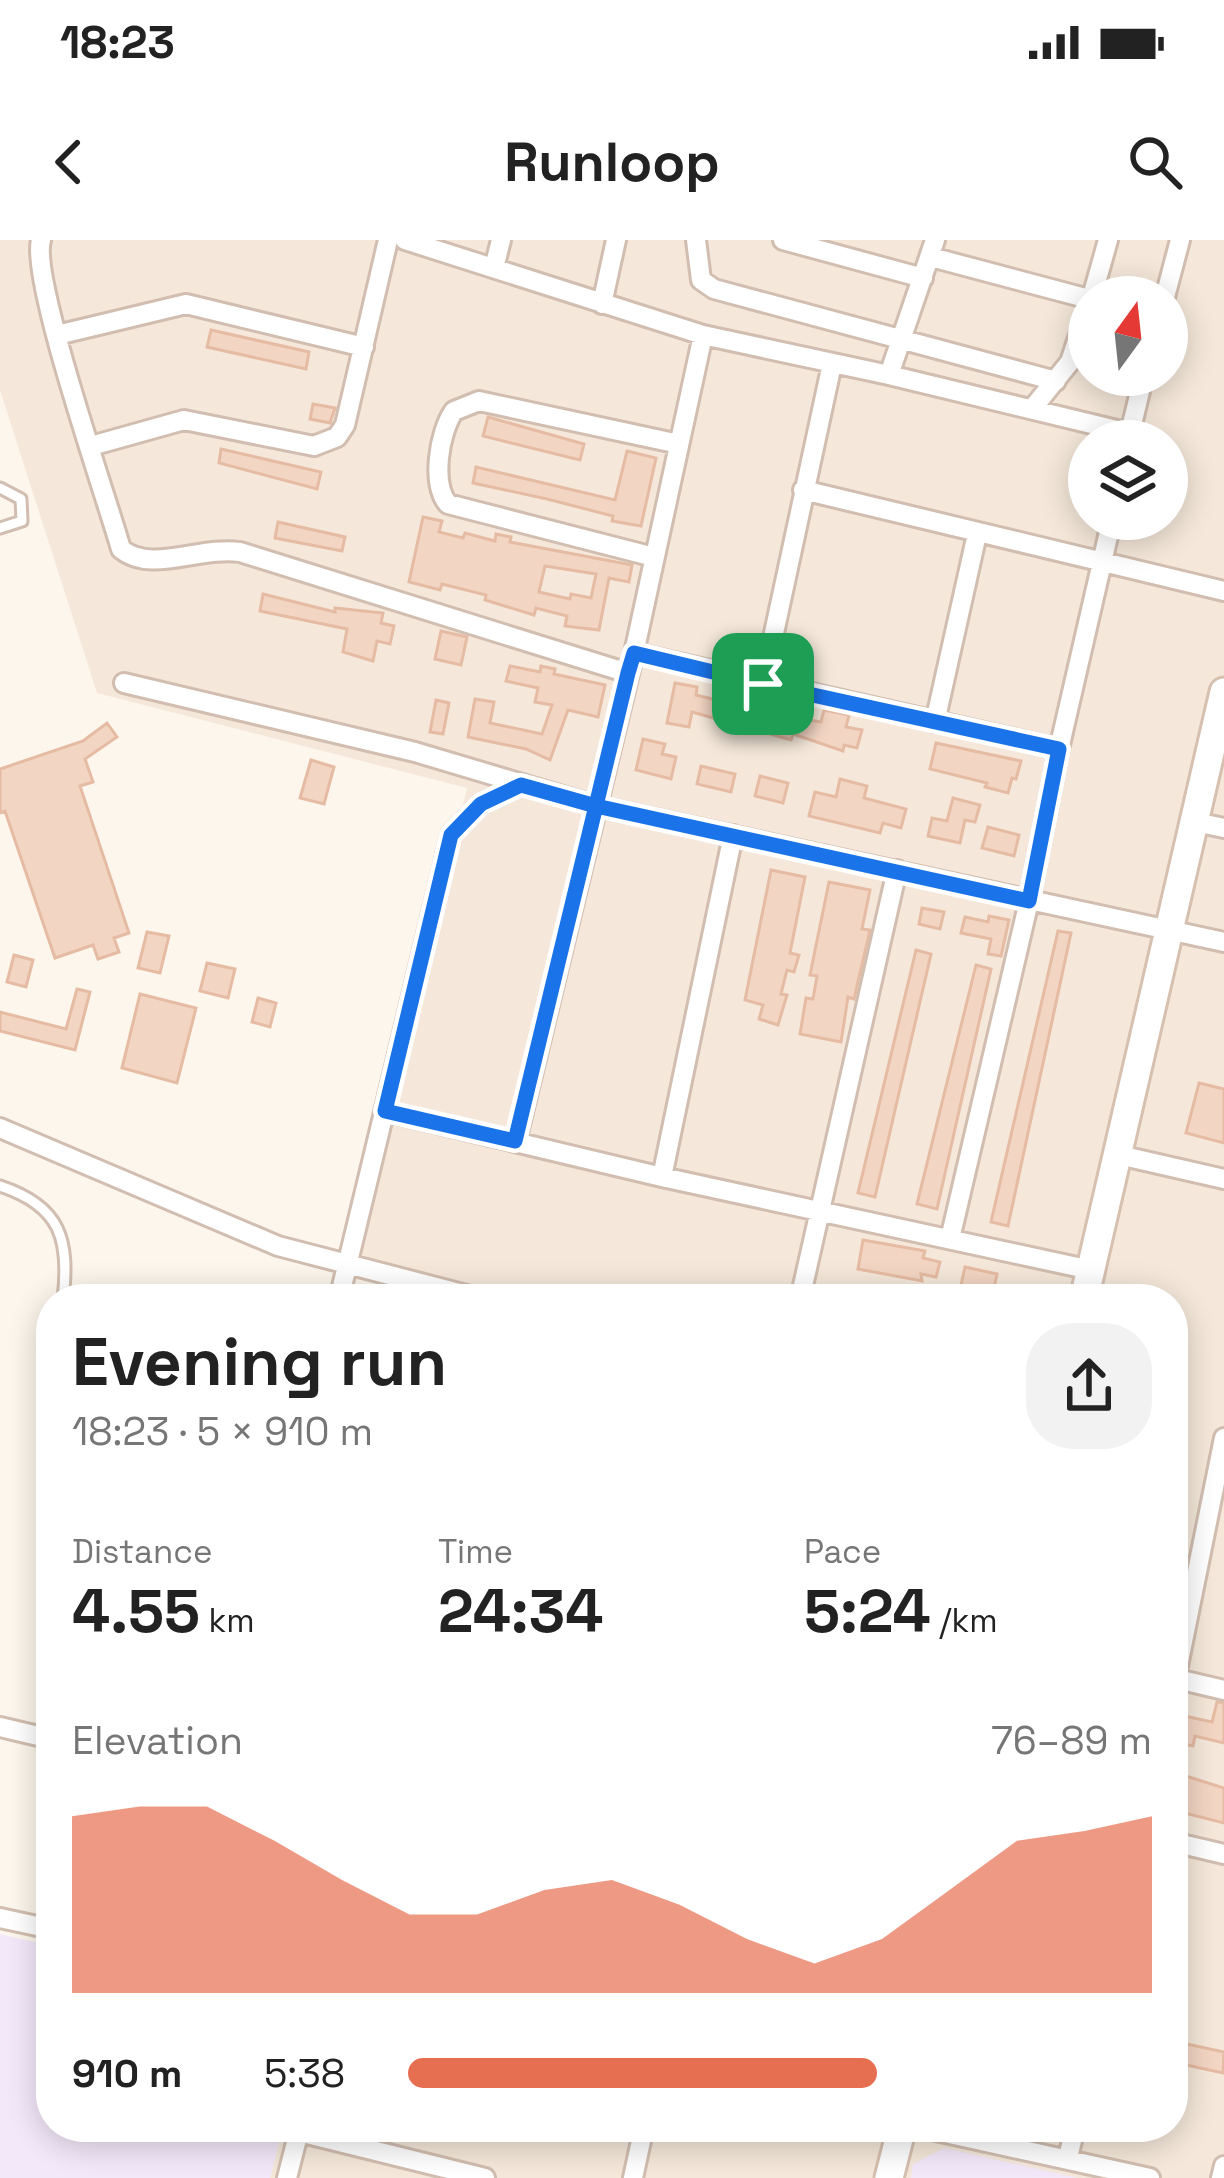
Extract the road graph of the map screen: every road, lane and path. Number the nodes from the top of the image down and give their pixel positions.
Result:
1 (41, 240) edge
2 (388, 240) edge
3 (405, 240) edge
4 (501, 240) edge
5 (616, 240) edge
6 (696, 240) edge
7 (783, 240) edge
8 (1108, 240) edge
9 (1180, 240) edge
10 (933, 248) edge
11 (494, 268) junction
12 (1097, 276) edge
13 (1171, 276) edge
14 (923, 278) junction
15 (1068, 293) edge
16 (602, 304) junction
17 (57, 335) junction
18 (703, 335) junction
19 (902, 340) junction
20 (364, 347) junction
21 (832, 364) junction
22 (1068, 365) edge
23 (889, 375) junction
24 (1056, 381) junction
25 (1032, 409) junction
26 (1070, 420) edge
27 (680, 444) junction
28 (92, 446) junction
29 (0, 488) edge
30 (803, 490) junction
31 (0, 528) edge
32 (977, 534) junction
33 (1107, 540) edge
34 (654, 557) junction
35 (1102, 565) junction
36 (1224, 591) edge
37 (631, 663) junction
38 (124, 683) dead end
39 (763, 684) junction
40 (1224, 692) edge
41 (935, 722) junction
42 (1059, 749) junction
43 (521, 785) junction
44 (596, 806) junction
45 (1195, 822) junction
46 (1224, 828) edge
47 (733, 836) junction
48 (897, 870) junction
49 (1029, 901) junction
50 (1170, 929) junction
51 (1224, 942) edge
52 (385, 1111) junction
53 (0, 1128) edge
54 (515, 1141) junction
55 (1119, 1155) junction
56 (662, 1177) junction
57 (1224, 1179) edge
58 (0, 1186) edge
59 (817, 1212) junction
60 (950, 1239) junction
61 (346, 1267) junction
62 (1090, 1270) junction
63 (64, 1284) edge
64 (342, 1284) edge
65 (418, 1284) edge
66 (803, 1284) edge
67 (1087, 1284) edge
68 (1224, 1438) edge
69 (1188, 1614) edge
70 (1188, 1684) edge
71 (1224, 1690) edge
72 (0, 1727) edge
73 (36, 1735) edge
74 (1188, 1846) edge
75 (1224, 1854) edge
76 (0, 1918) edge
77 (36, 1926) edge
78 (297, 2142) edge
79 (335, 2142) edge
80 (641, 2142) edge
81 (898, 2142) edge
82 (991, 2142) edge
83 (1072, 2142) edge
84 (1068, 2158) junction
85 (1224, 2166) edge
86 (420, 2171) edge
87 (287, 2178) edge
88 (484, 2178) edge
89 (633, 2178) edge
90 (889, 2178) edge
91 (1150, 2178) edge
92 (1221, 2178) edge

1 - 17 street
2 - 20 street
3 - 11 street
4 - 11 street
5 - 16 street
6 - 19 street
7 - 14 street
8 - 12 street
9 - 13 street
10 - 14 street
10 - 15 street
11 - 16 street
14 - 19 street
16 - 18 street
17 - 20 street
17 - 28 street
18 - 21 street
18 - 27 street
19 - 23 street
19 - 24 street
20 - 28 street
21 - 23 street
21 - 30 street
22 - 24 street
23 - 25 street
24 - 25 street
25 - 26 street
27 - 34 street
27 - 34 street
28 - 37 street
29 - 31 lane
30 - 32 street
30 - 39 street
32 - 35 street
32 - 41 street
33 - 35 street
34 - 37 street
35 - 36 street
35 - 42 street
37 - 39 street
37 - 44 street
38 - 43 street
39 - 41 street
40 - 45 street
41 - 42 street
42 - 49 street
43 - 44 street
43 - 52 street
44 - 47 street
44 - 54 street
45 - 46 street
45 - 50 street
47 - 48 street
47 - 56 street
48 - 49 street
48 - 59 street
49 - 50 street
49 - 60 street
50 - 51 street
50 - 55 street
52 - 54 street
52 - 61 street
53 - 61 street
54 - 56 street
55 - 57 street
55 - 62 street
56 - 59 street
58 - 63 lane
59 - 60 street
59 - 66 street
60 - 62 street
61 - 64 street
61 - 65 street
62 - 67 street
68 - 69 street
70 - 71 street
72 - 73 street
74 - 75 street
76 - 77 street
78 - 87 street
79 - 86 street
80 - 89 street
81 - 90 street
82 - 84 street
83 - 84 street
84 - 91 street
85 - 92 street
86 - 88 street

